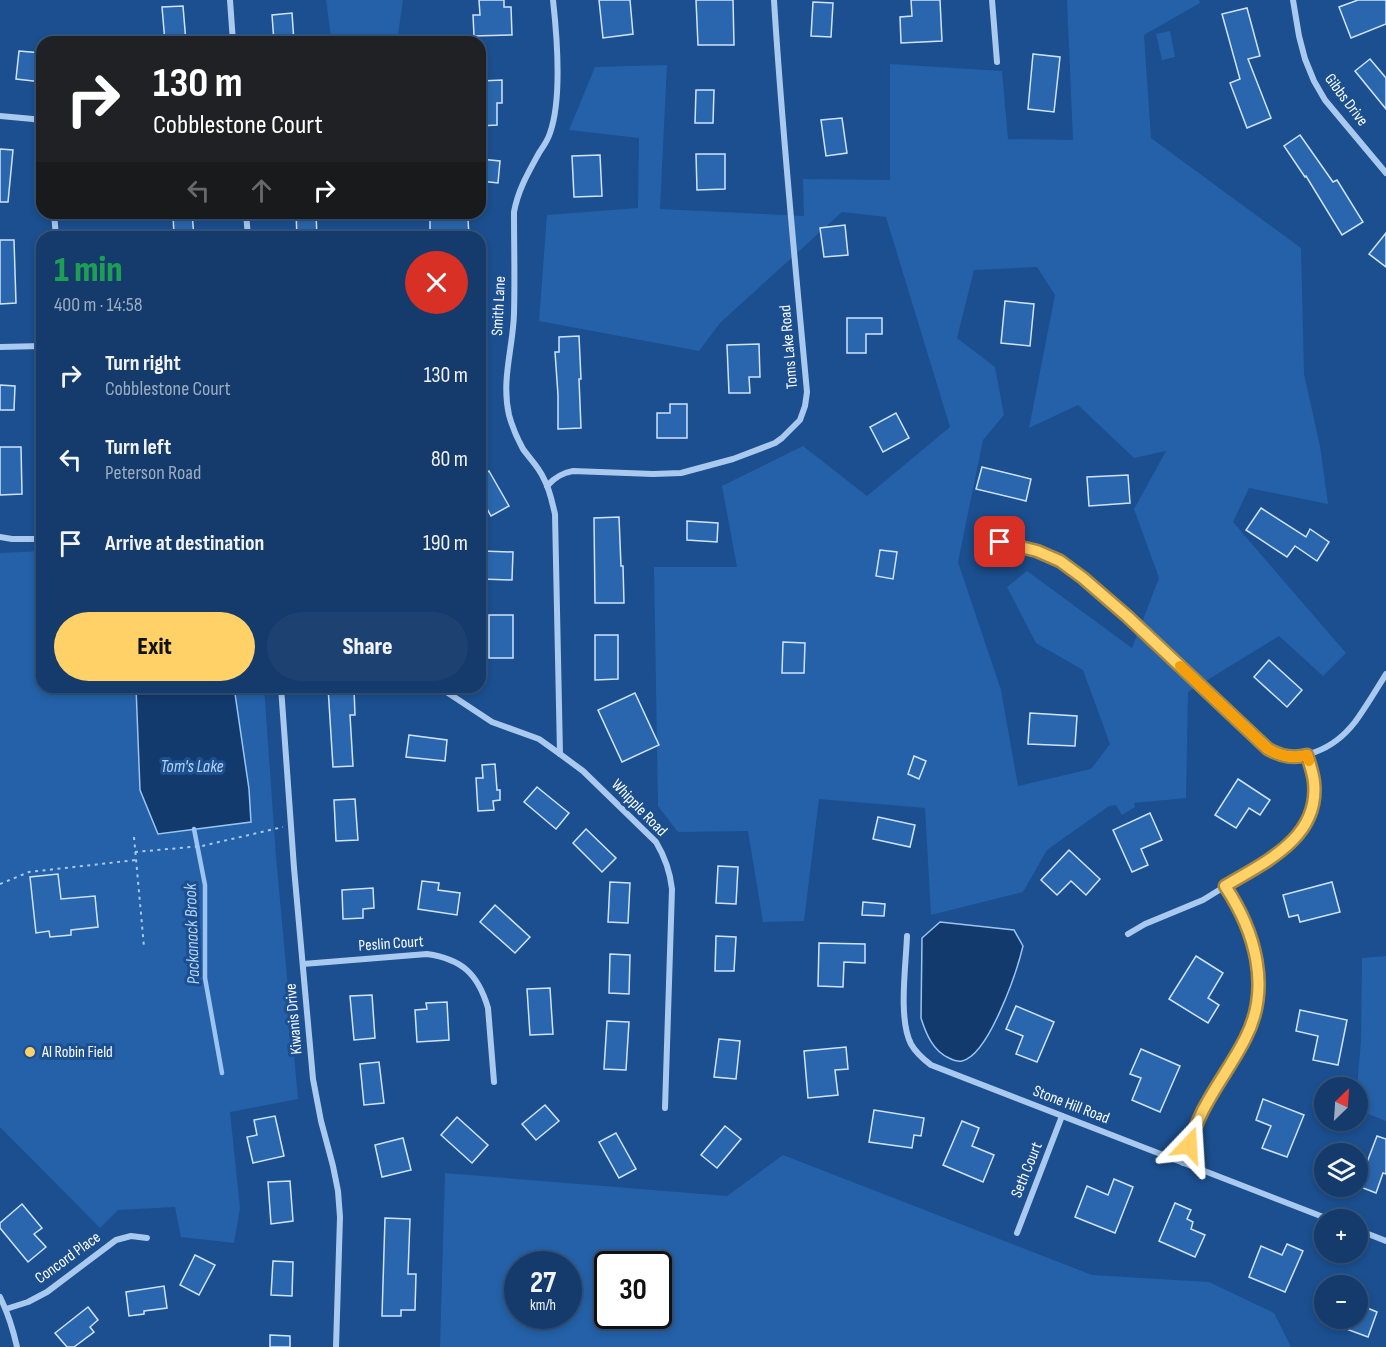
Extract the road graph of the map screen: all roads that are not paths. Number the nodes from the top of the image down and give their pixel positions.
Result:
1 (230, 0) edge
2 (553, 0) edge
3 (774, 0) edge
4 (992, 0) edge
5 (1293, 0) edge
6 (233, 36) edge
7 (998, 62) dead end
8 (0, 116) edge
9 (36, 120) edge
10 (1386, 173) edge
11 (36, 346) edge
12 (0, 347) edge
13 (547, 486) junction
14 (0, 537) edge
15 (981, 538) dead end
16 (36, 539) edge
17 (1386, 674) edge
18 (280, 693) edge
19 (448, 693) edge
20 (560, 754) junction
21 (1307, 755) junction
22 (1225, 886) junction
23 (1128, 934) dead end
24 (907, 936) dead end
25 (303, 964) junction
26 (494, 1082) dead end
27 (665, 1108) dead end
28 (1062, 1116) junction
29 (1183, 1162) junction
30 (1314, 1213) edge
31 (1017, 1233) dead end
32 (1368, 1234) edge
33 (147, 1238) dead end
34 (1386, 1241) edge
35 (0, 1297) edge
36 (6, 1309) junction
37 (17, 1347) edge
38 (336, 1347) edge

1 - 6 street
2 - 13 street, Smith Lane
3 - 13 street, Toms Lake Road
4 - 7 street
5 - 10 street, Gibbs Drive
8 - 9 street
11 - 12 street
13 - 20 street, Smith Lane
14 - 16 street
15 - 21 street
17 - 21 street
18 - 25 street, Kiwanis Drive
19 - 20 street, Whipple Road
20 - 27 street, Whipple Road
21 - 22 street
22 - 23 street
22 - 29 street
24 - 28 street, Stone Hill Road
25 - 26 street, Peslin Court
25 - 38 street, Kiwanis Drive
28 - 29 street, Stone Hill Road
28 - 31 street, Seth Court
29 - 30 street, Stone Hill Road
32 - 34 street
33 - 36 street, Concord Place
35 - 36 street
36 - 37 street

